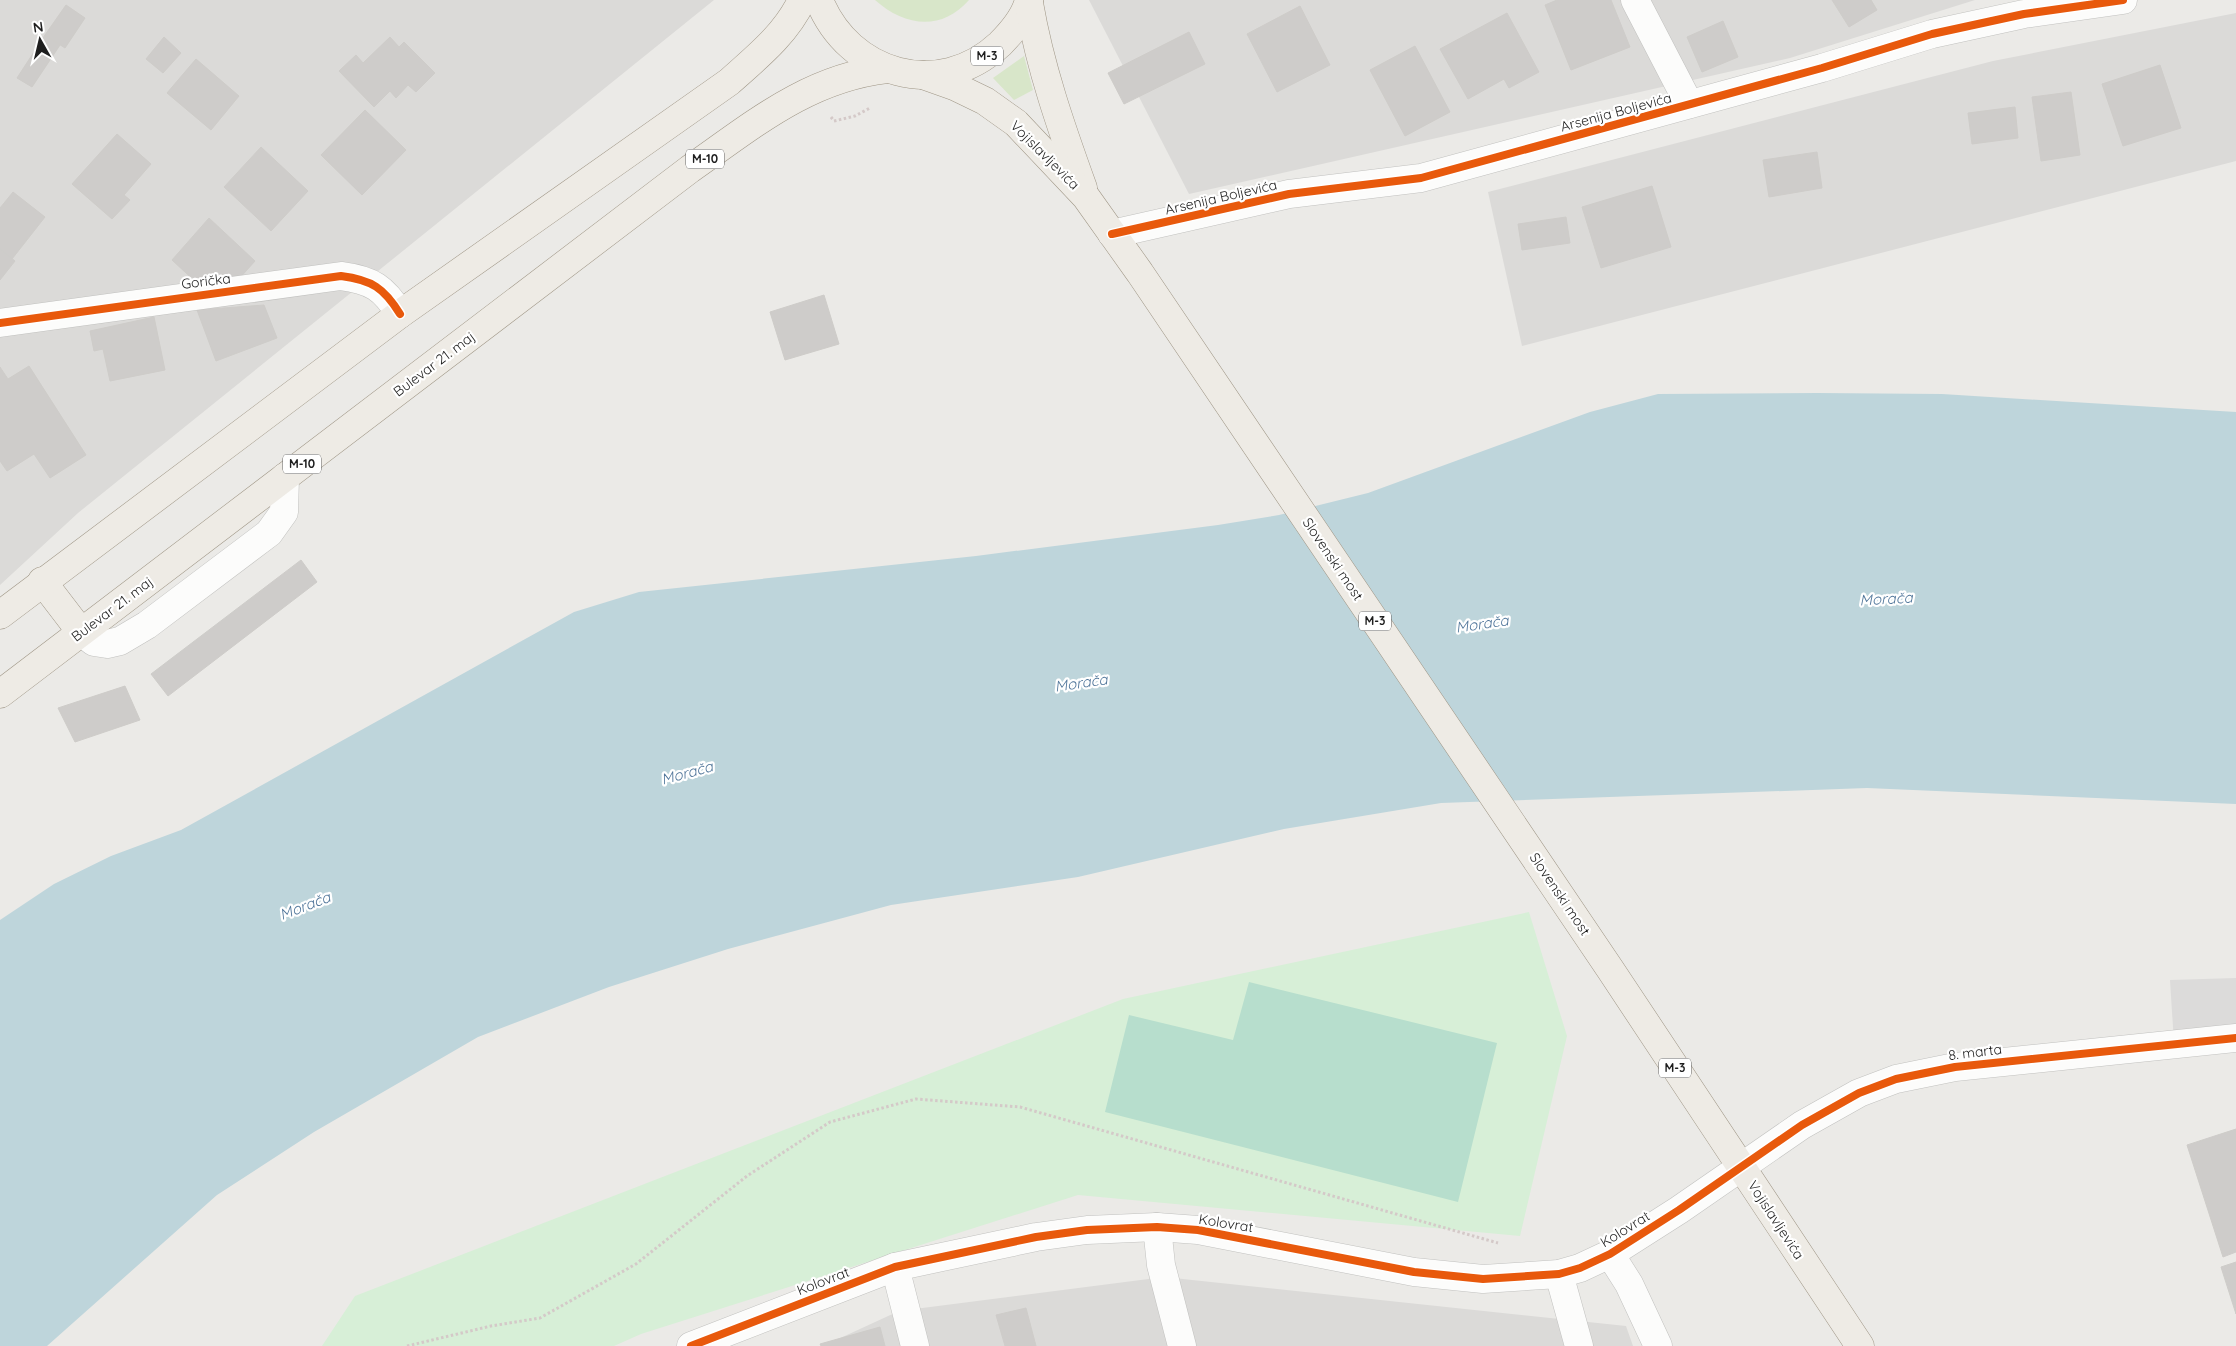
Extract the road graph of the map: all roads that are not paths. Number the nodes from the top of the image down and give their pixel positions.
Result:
1 (802, 0) edge
2 (819, 0) edge
3 (1635, 0) edge
4 (2123, 0) edge
5 (1029, 2) edge
6 (887, 69) junction
7 (923, 75) junction
8 (1690, 104) junction
9 (1086, 197) junction
10 (1112, 234) junction
11 (1140, 273) joint
12 (400, 314) junction
13 (0, 323) edge
14 (42, 581) junction
15 (0, 614) edge
16 (81, 632) junction
17 (0, 694) edge
18 (1610, 969) joint
19 (2236, 1038) edge
20 (1741, 1167) junction
21 (1157, 1227) junction
22 (1610, 1254) junction
23 (895, 1267) junction
24 (1559, 1274) junction
25 (691, 1346) edge
26 (915, 1346) edge
27 (1182, 1346) edge
28 (1579, 1346) edge
29 (1658, 1346) edge
30 (1860, 1346) edge

1 - 12 main road
2 - 6 main road, M-3
3 - 8 street
4 - 8 street, Arsenija Boljevića
5 - 7 main road, M-3
5 - 9 main road, Vojislavljevića / M-3
6 - 7 main road, M-3
6 - 16 main road, Bulevar 21. maj / M-10
7 - 9 main road, Vojislavljevića / M-3
8 - 10 street, Arsenija Boljevića
9 - 10 main road, Vojislavljevića / M-3
10 - 11 main road, Vojislavljevića / M-3
11 - 18 main road, Slovenski most / M-3
12 - 13 street, Gorička
12 - 14 main road
14 - 15 main road
14 - 16 main road
16 - 17 main road, Bulevar 21. maj / M-10
18 - 20 main road, Vojislavljevića / M-3
19 - 20 street, 8. marta
20 - 22 street, Kolovrat
20 - 30 main road, Vojislavljevića / M-3
21 - 23 street, Kolovrat
21 - 24 street, Kolovrat
21 - 27 street
22 - 24 street, Kolovrat
22 - 29 street
23 - 25 street, Kolovrat
23 - 26 street
24 - 28 street

